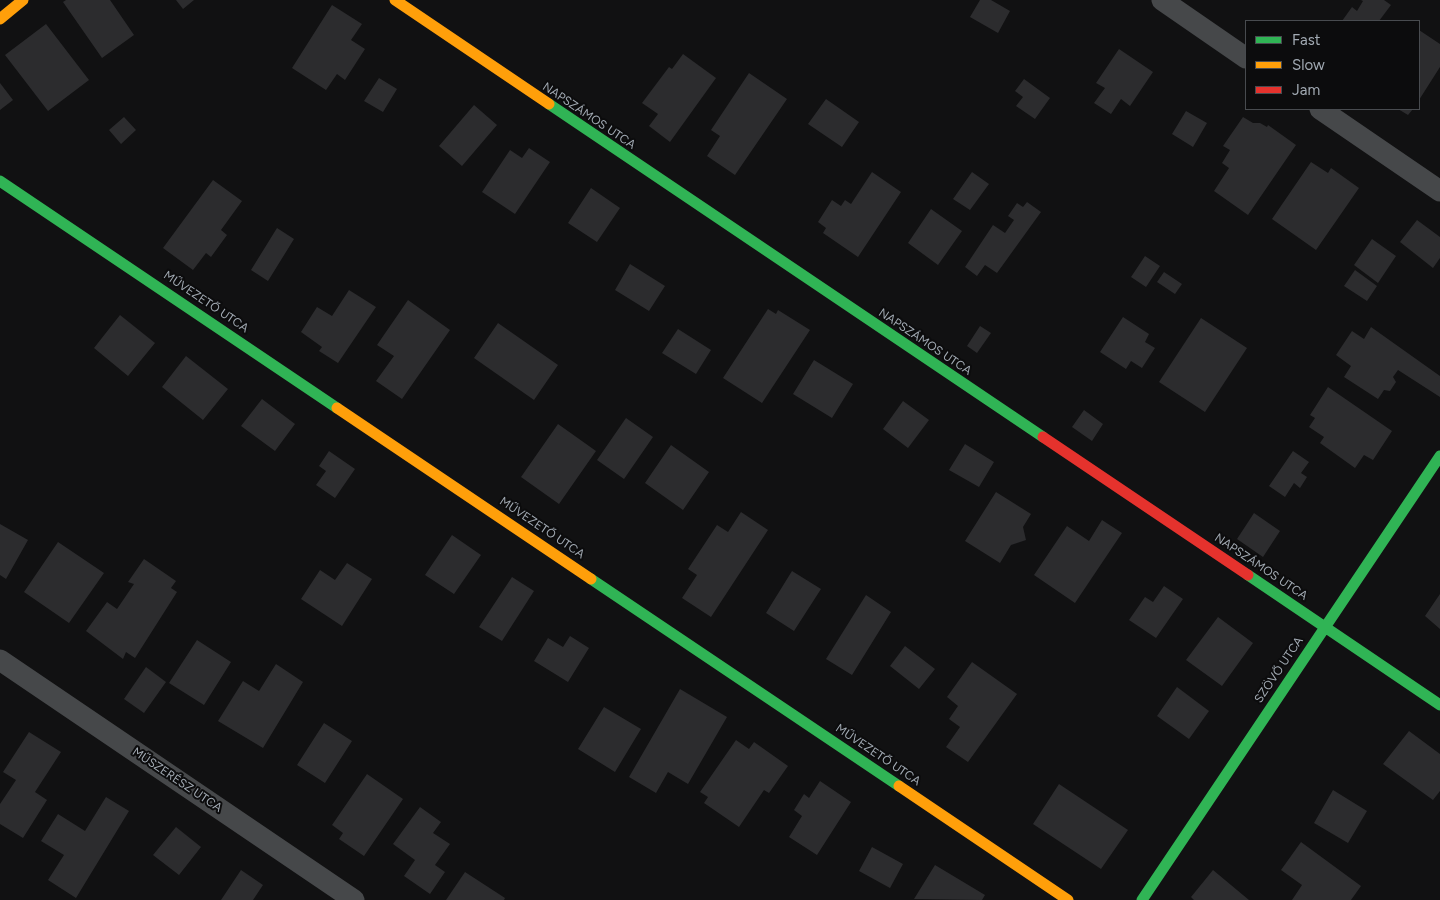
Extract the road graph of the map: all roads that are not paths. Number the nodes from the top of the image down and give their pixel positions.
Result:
1 (23, 0) edge
2 (395, 0) edge
3 (1162, 0) edge
4 (0, 19) edge
5 (1245, 57) edge
6 (1321, 110) edge
7 (0, 181) edge
8 (1440, 191) edge
9 (1440, 456) edge
10 (1325, 626) junction
11 (0, 660) edge
12 (1440, 705) edge
13 (354, 900) edge
14 (1068, 900) edge
15 (1142, 900) edge

1 - 4 street
2 - 10 street, NAPSZÁMOS UTCA
3 - 5 street
6 - 8 street
7 - 14 street, MŰVEZETŐ UTCA
9 - 10 street, SZÖVŐ UTCA
10 - 12 street, NAPSZÁMOS UTCA
10 - 15 street, SZÖVŐ UTCA
11 - 13 street, MŰSZERÉSZ UTCA

